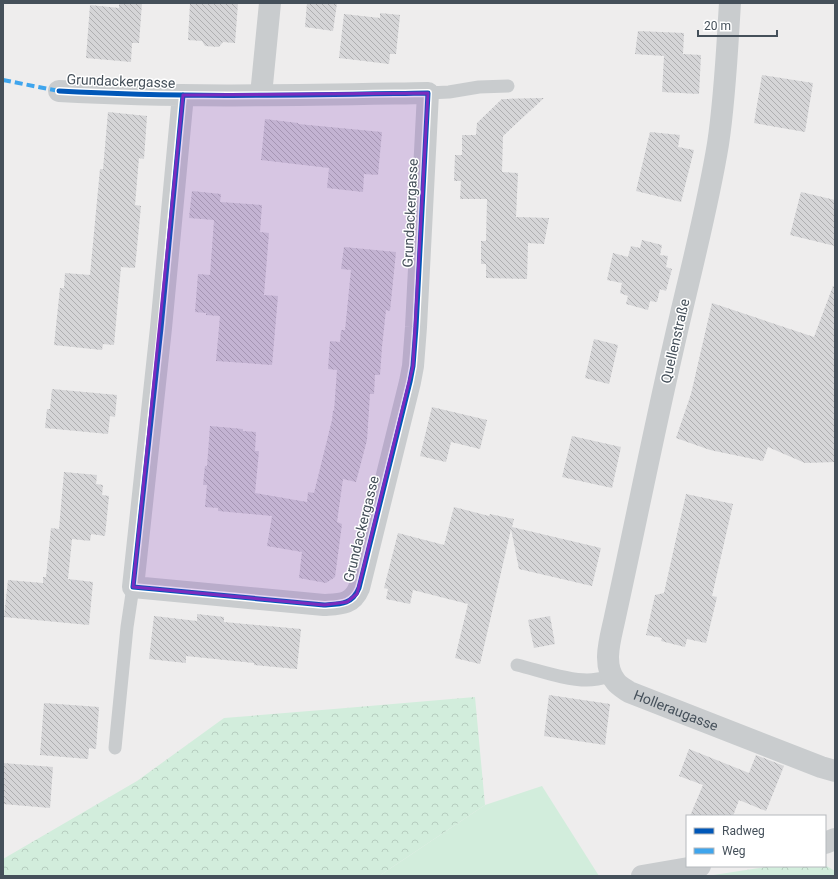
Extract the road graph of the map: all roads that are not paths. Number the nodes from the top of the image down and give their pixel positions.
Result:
1 (270, 3) edge
2 (730, 3) edge
3 (508, 86) dead end
4 (59, 91) dead end
5 (428, 93) junction
6 (183, 95) junction
7 (261, 95) junction
8 (133, 587) junction
9 (517, 665) dead end
10 (612, 676) junction
11 (114, 748) dead end
12 (835, 771) edge
13 (694, 867) edge
14 (642, 876) edge

1 - 7 street
2 - 10 street, Quellenstraße
3 - 5 lane, Grundackergasse
4 - 6 street, Grundackergasse
5 - 7 street, Grundackergasse
5 - 8 street, Grundackergasse
6 - 7 street, Grundackergasse
6 - 8 street, Grundackergasse
8 - 11 lane, Grundackergasse
9 - 10 lane
10 - 12 street, Holleraugasse
13 - 14 street

